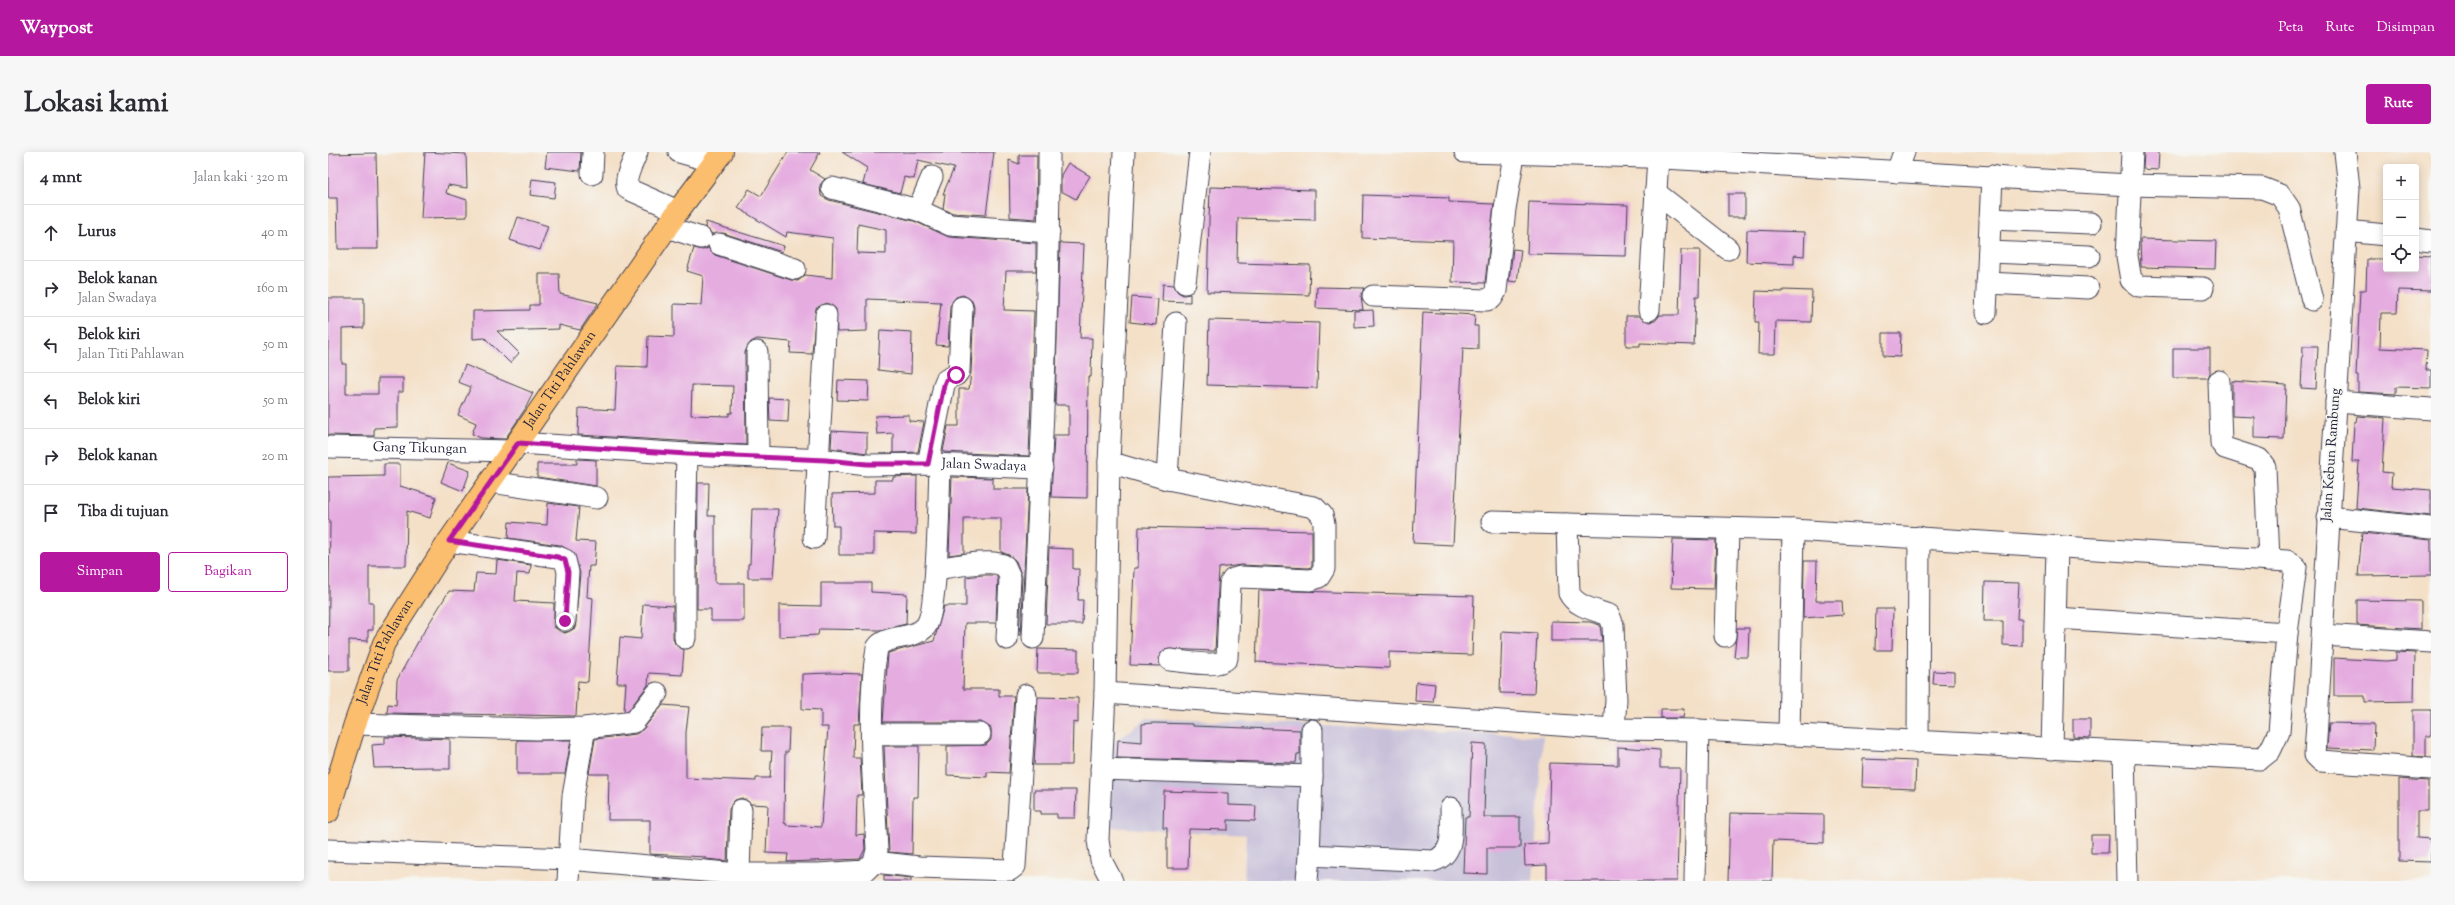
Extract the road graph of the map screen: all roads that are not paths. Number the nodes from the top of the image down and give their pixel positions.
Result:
1 (593, 152) edge
2 (637, 152) edge
3 (679, 152) edge
4 (1049, 152) edge
5 (1124, 152) edge
6 (1200, 152) edge
7 (1465, 152) edge
8 (1904, 152) edge
9 (2132, 152) edge
10 (2344, 152) edge
11 (1514, 155) junction
12 (1650, 155) edge
13 (718, 157) edge
14 (1897, 172) junction
15 (592, 174) dead end
16 (1992, 176) junction
17 (932, 177) dead end
18 (2129, 185) junction
19 (832, 188) dead end
20 (1655, 192) junction
21 (918, 210) junction
22 (673, 219) junction
23 (1990, 219) junction
24 (2091, 223) dead end
25 (2346, 231) junction
26 (1049, 232) junction
27 (2383, 235) edge
28 (2419, 239) edge
29 (2431, 241) edge
30 (1728, 249) dead end
31 (1989, 252) junction
32 (2090, 256) dead end
33 (795, 269) dead end
34 (1185, 283) dead end
35 (1987, 283) junction
36 (2088, 288) dead end
37 (2203, 288) dead end
38 (1373, 296) dead end
39 (2312, 300) dead end
40 (962, 307) dead end
41 (1649, 310) dead end
42 (1986, 313) dead end
43 (826, 315) dead end
44 (1176, 323) dead end
45 (757, 352) dead end
46 (2219, 382) dead end
47 (2336, 402) junction
48 (2431, 409) edge
49 (328, 447) edge
50 (516, 447) junction
51 (687, 454) junction
52 (758, 457) junction
53 (817, 460) junction
54 (1109, 462) junction
55 (934, 464) junction
56 (1042, 468) junction
57 (1167, 479) junction
58 (491, 482) junction
59 (598, 498) dead end
60 (2328, 517) junction
61 (1492, 522) dead end
62 (1567, 524) junction
63 (2431, 528) edge
64 (1728, 529) junction
65 (1793, 530) junction
66 (1919, 537) junction
67 (814, 538) dead end
68 (449, 541) junction
69 (2057, 546) junction
70 (2269, 560) junction
71 (936, 569) junction
72 (2056, 618) junction
73 (565, 621) dead end
74 (2287, 633) junction
75 (2323, 635) junction
76 (1725, 636) dead end
77 (685, 638) dead end
78 (1033, 638) dead end
79 (1007, 639) dead end
80 (2431, 642) edge
81 (1170, 660) dead end
82 (657, 693) dead end
83 (1105, 693) junction
84 (1026, 695) dead end
85 (354, 724) junction
86 (585, 728) junction
87 (1614, 729) junction
88 (1312, 730) dead end
89 (1698, 730) junction
90 (872, 734) junction
91 (980, 734) dead end
92 (1789, 735) junction
93 (1918, 742) junction
94 (2052, 749) junction
95 (2124, 753) junction
96 (1101, 768) junction
97 (2431, 769) edge
98 (1312, 776) junction
99 (1451, 808) dead end
100 (740, 810) dead end
101 (328, 812) edge
102 (328, 850) edge
103 (1309, 855) junction
104 (570, 858) junction
105 (874, 862) junction
106 (699, 876) edge
107 (747, 876) edge
108 (794, 878) edge
109 (568, 881) edge
110 (1112, 881) edge
111 (1307, 881) edge
112 (1695, 881) edge
113 (2127, 881) edge

1 - 15 street
2 - 22 street
3 - 13 street
4 - 26 street
5 - 54 street
6 - 34 street
7 - 11 street
8 - 14 street
9 - 18 street
10 - 25 street, Jalan Kebun Rambung
11 - 12 street
11 - 38 street
12 - 14 street
12 - 20 street
13 - 22 main road, Jalan Titi Pahlawan
14 - 16 street
16 - 18 street
16 - 23 street
17 - 21 street
18 - 37 street
18 - 39 street
19 - 21 street
20 - 30 street
20 - 41 street
21 - 26 street
22 - 33 street
22 - 50 main road, Jalan Titi Pahlawan
23 - 24 street
23 - 31 street
25 - 27 street
25 - 47 street, Jalan Kebun Rambung
26 - 56 street
28 - 29 street
31 - 32 street
31 - 35 street
35 - 36 street
35 - 42 street
40 - 55 street
43 - 53 street
44 - 57 street
45 - 52 street
46 - 70 street
47 - 48 street
47 - 60 street, Jalan Kebun Rambung
49 - 50 street, Gang Tikungan
50 - 51 street, Jalan Swadaya
50 - 58 main road, Jalan Titi Pahlawan
51 - 52 street, Jalan Swadaya
51 - 77 street
52 - 53 street, Jalan Swadaya
53 - 55 street, Jalan Swadaya
53 - 67 street
54 - 57 street
54 - 83 street
55 - 56 street, Jalan Swadaya
55 - 71 street
56 - 78 street
57 - 81 street
58 - 59 street
58 - 68 main road, Jalan Titi Pahlawan
60 - 63 street
60 - 75 street, Jalan Kebun Rambung
61 - 62 street
62 - 64 street
62 - 87 street
64 - 65 street
64 - 76 street
65 - 66 street
65 - 92 street
66 - 69 street
66 - 93 street
68 - 73 street
68 - 85 main road, Jalan Titi Pahlawan
69 - 70 street
69 - 72 street
70 - 74 street
71 - 79 street
71 - 90 street
72 - 74 street
72 - 94 street
74 - 95 street
75 - 80 street
75 - 97 street, Jalan Kebun Rambung
82 - 86 street
83 - 87 street
83 - 96 street
84 - 105 street
85 - 86 street
85 - 101 main road, Jalan Titi Pahlawan
86 - 104 street
87 - 89 street
88 - 98 street
89 - 92 street
89 - 112 street
90 - 91 street
90 - 105 street
92 - 93 street
93 - 94 street
94 - 95 street
95 - 113 street
96 - 98 street
96 - 110 street
98 - 103 street
99 - 103 street
100 - 107 street
102 - 104 street
103 - 111 street
104 - 106 street
104 - 109 street
105 - 108 street
106 - 107 street
107 - 108 street

